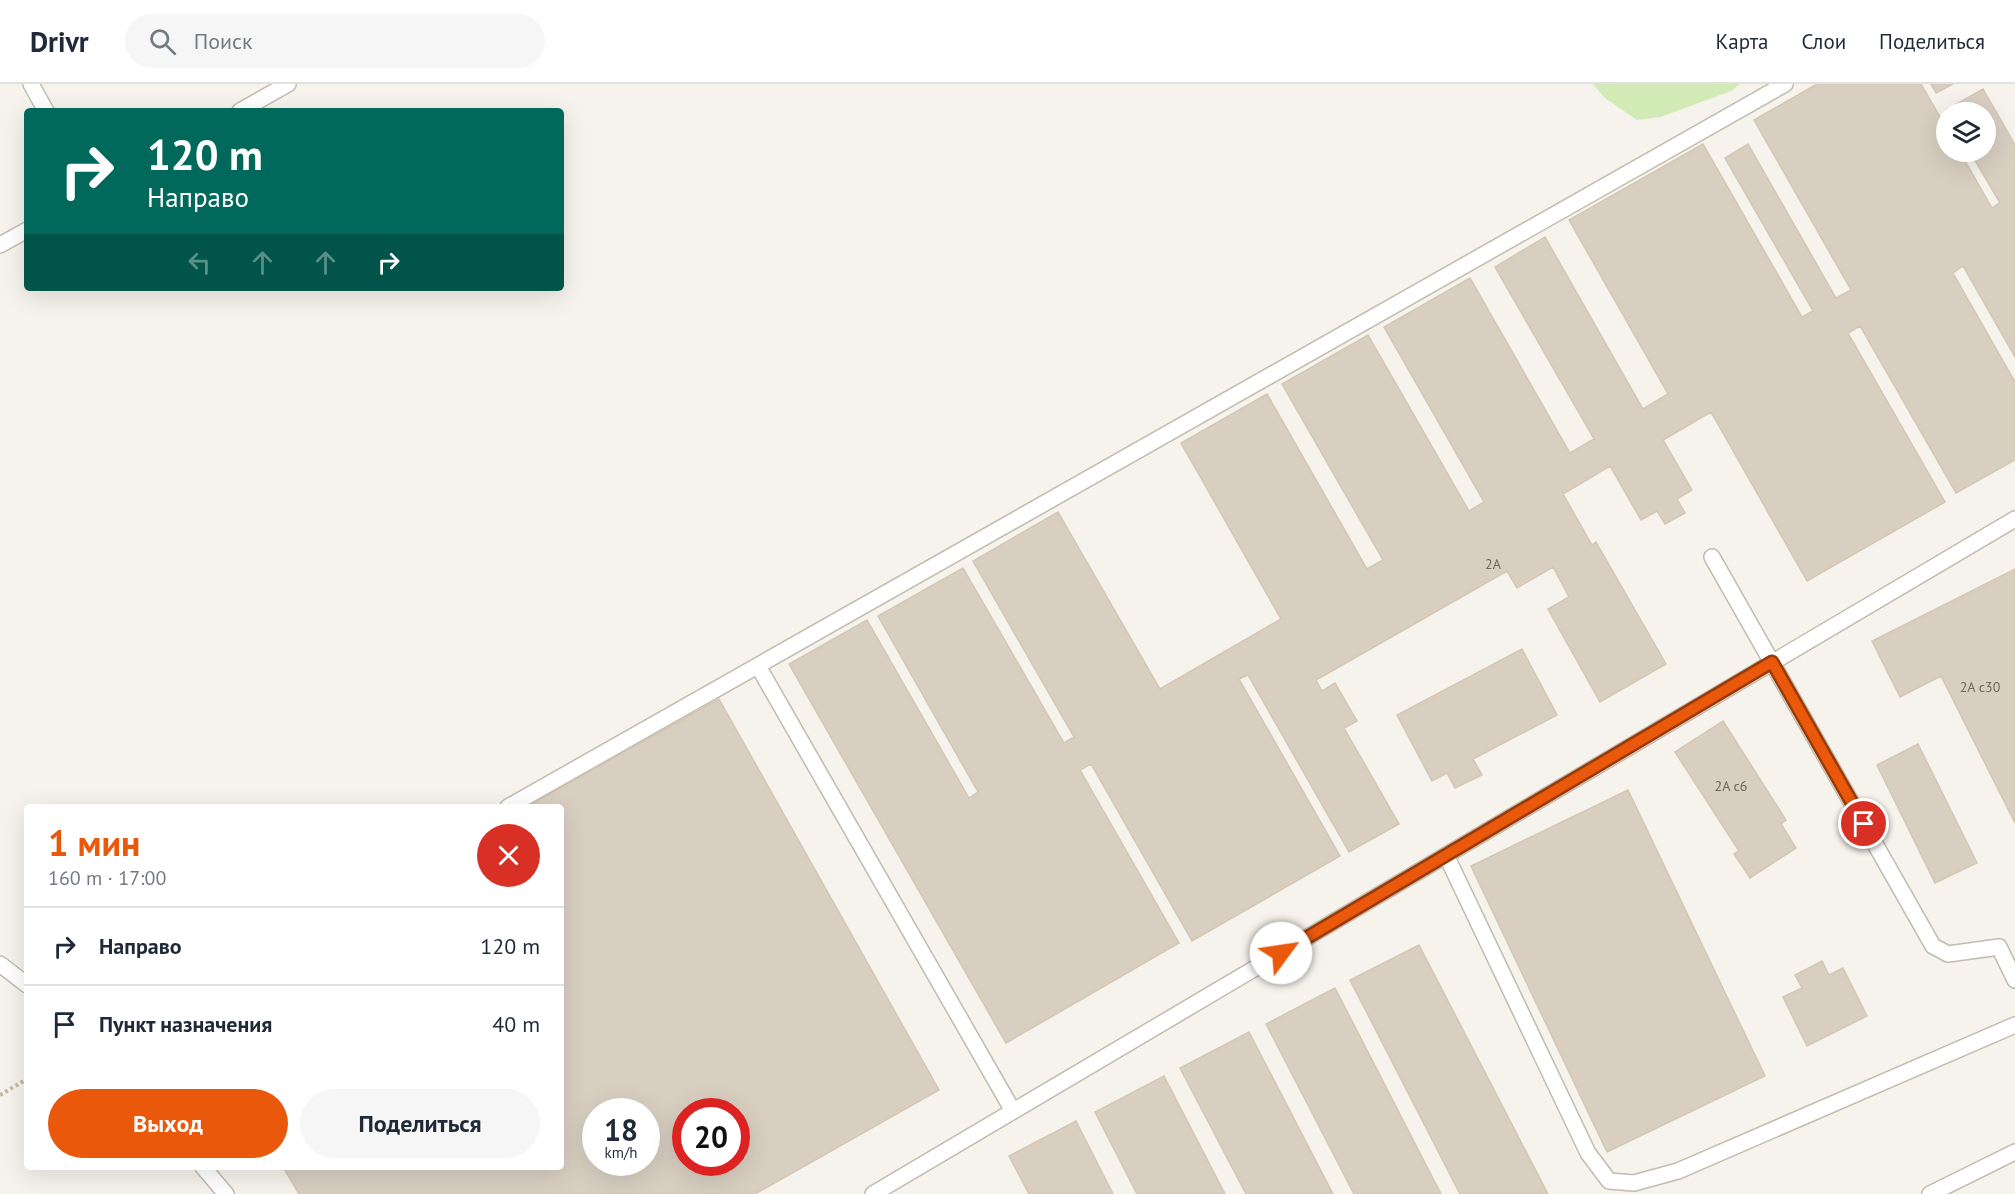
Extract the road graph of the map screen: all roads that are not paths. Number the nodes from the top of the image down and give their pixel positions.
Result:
1 (31, 84) edge
2 (288, 84) edge
3 (1785, 84) edge
4 (44, 108) edge
5 (245, 108) edge
6 (24, 232) edge
7 (0, 245) edge
8 (2015, 519) edge
9 (1712, 557) dead end
10 (1772, 662) junction
11 (758, 666) junction
12 (513, 804) edge
13 (1446, 855) junction
14 (0, 963) edge
15 (2015, 980) edge
16 (24, 983) edge
17 (2015, 1025) edge
18 (1013, 1111) junction
19 (2015, 1152) edge
20 (206, 1170) edge
21 (226, 1194) edge
22 (873, 1194) edge
23 (1930, 1194) edge

1 - 4 lane
2 - 5 lane
3 - 11 lane
6 - 7 lane
8 - 10 lane
9 - 10 lane
10 - 13 lane
10 - 15 lane
11 - 12 lane
11 - 18 lane
13 - 17 lane
13 - 18 lane
14 - 16 lane
18 - 22 lane
19 - 23 lane
20 - 21 lane

